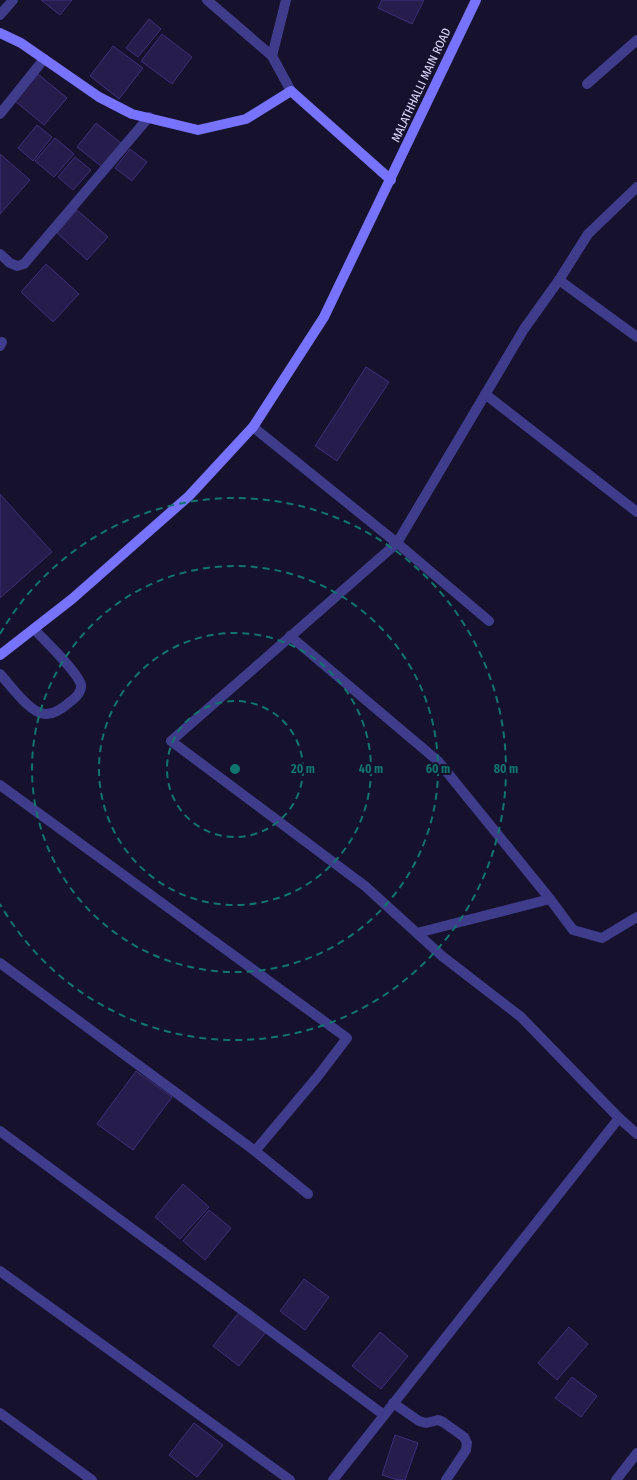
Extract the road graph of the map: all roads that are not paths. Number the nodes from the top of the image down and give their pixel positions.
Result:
1 (13, 0) edge
2 (207, 0) edge
3 (286, 0) edge
4 (476, 0) edge
5 (0, 15) edge
6 (0, 33) edge
7 (637, 40) edge
8 (272, 56) junction
9 (44, 59) junction
10 (587, 84) dead end
11 (291, 91) junction
12 (0, 114) edge
13 (149, 118) junction
14 (391, 180) junction
15 (637, 187) edge
16 (0, 254) edge
17 (559, 280) junction
18 (637, 336) edge
19 (485, 394) junction
20 (253, 427) junction
21 (637, 512) edge
22 (397, 543) junction
23 (489, 621) dead end
24 (34, 629) junction
25 (290, 636) junction
26 (0, 655) edge
27 (0, 674) edge
28 (0, 784) edge
29 (550, 899) junction
30 (637, 917) edge
31 (417, 933) junction
32 (0, 963) edge
33 (619, 1118) junction
34 (0, 1131) edge
35 (637, 1134) edge
36 (255, 1151) junction
37 (308, 1194) dead end
38 (0, 1271) edge
39 (393, 1403) junction
40 (0, 1414) edge
41 (384, 1415) junction
42 (637, 1453) edge
43 (92, 1480) edge
44 (290, 1480) edge
45 (333, 1480) edge
46 (446, 1480) edge
47 (616, 1480) edge

1 - 5 street
2 - 8 street
3 - 8 street
4 - 14 main road, MALATHHALLI MAIN ROAD
6 - 9 main road
7 - 10 street
8 - 11 street
9 - 12 street
9 - 13 main road
11 - 13 main road
11 - 14 main road
13 - 16 street
14 - 20 main road, MALATHHALLI MAIN ROAD
15 - 17 street
17 - 18 street
17 - 19 street
19 - 21 street
19 - 22 street
20 - 22 street
20 - 24 main road, MALATHHALLI MAIN ROAD
22 - 23 street
22 - 25 street
24 - 26 main road, MALATHHALLI MAIN ROAD
24 - 27 street
25 - 29 street
25 - 31 street
28 - 36 street
29 - 30 street
29 - 31 street
31 - 33 street
32 - 36 street
33 - 35 street
33 - 39 street
34 - 41 street
36 - 37 street
38 - 44 street
39 - 41 street
39 - 46 street
40 - 43 street
41 - 45 street
42 - 47 street

